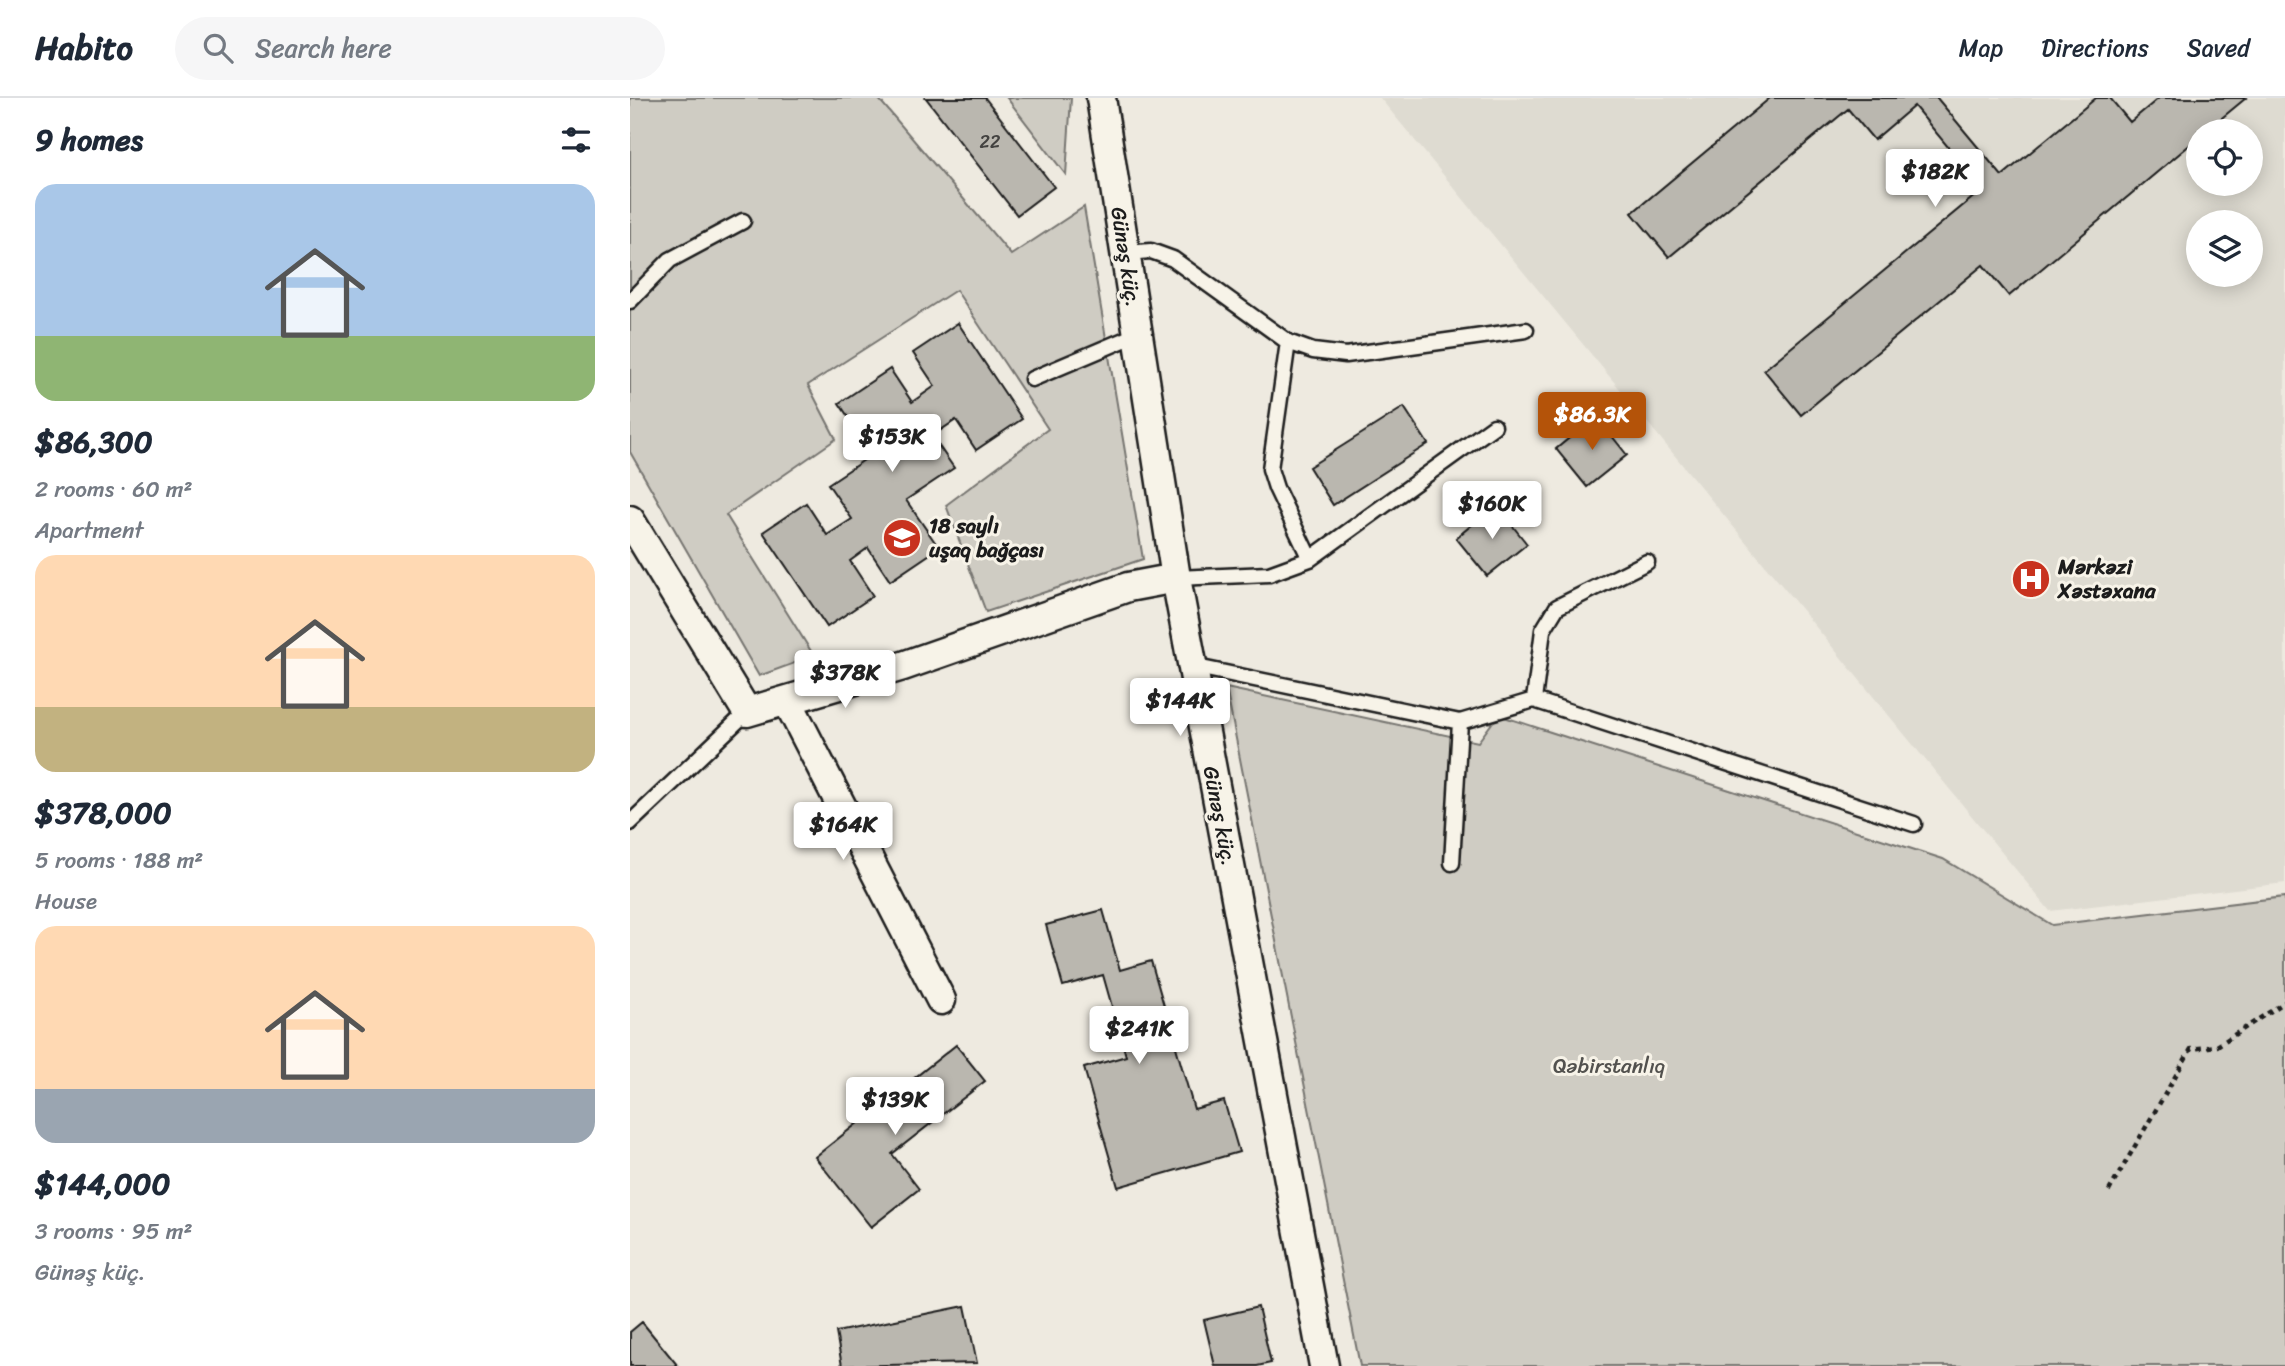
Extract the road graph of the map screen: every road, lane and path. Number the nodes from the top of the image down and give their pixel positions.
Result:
1 (1101, 98) edge
2 (743, 221) dead end
3 (1125, 253) junction
4 (630, 301) edge
5 (1525, 330) dead end
6 (1138, 334) junction
7 (1288, 342) junction
8 (1032, 379) dead end
9 (1494, 426) dead end
10 (630, 520) edge
11 (1310, 559) junction
12 (1647, 562) dead end
13 (1176, 578) junction
14 (1192, 666) junction
15 (1534, 700) junction
16 (788, 702) junction
17 (747, 712) junction
18 (1460, 722) junction
19 (630, 823) edge
20 (1914, 824) dead end
21 (1452, 863) dead end
22 (941, 1000) dead end
23 (2285, 1002) edge
24 (2109, 1191) dead end
25 (1324, 1366) edge

1 - 3 street, Günəş küç.
2 - 4 lane
3 - 6 street, Günəş küç.
3 - 7 lane
5 - 7 lane
6 - 8 lane
6 - 13 street, Günəş küç.
7 - 11 lane
9 - 11 lane
10 - 17 street
11 - 13 lane
12 - 15 lane
13 - 14 street, Günəş küç.
13 - 16 street
14 - 18 lane
14 - 25 street, Günəş küç.
15 - 18 lane
15 - 20 lane
16 - 17 street
16 - 22 street
17 - 19 lane
18 - 21 lane
23 - 24 path

